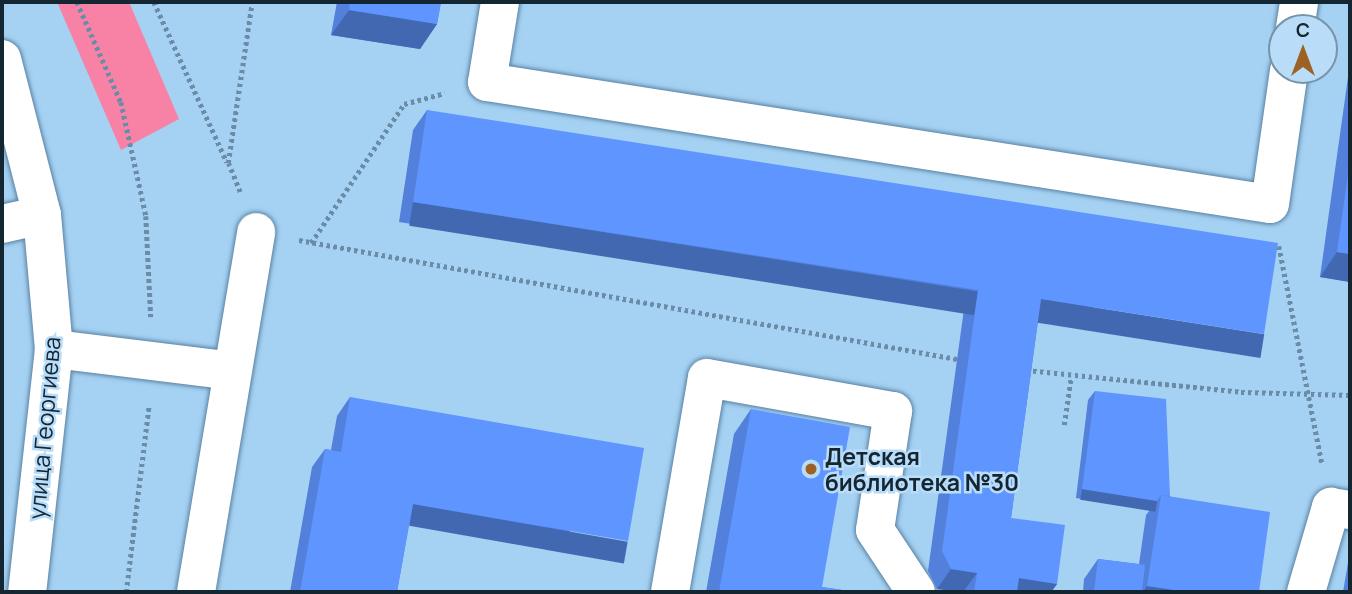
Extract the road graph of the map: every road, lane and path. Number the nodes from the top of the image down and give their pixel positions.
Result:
1 (77, 2) edge
2 (154, 2) edge
3 (252, 2) edge
4 (500, 2) edge
5 (2, 59) edge
6 (487, 82) junction
7 (1287, 84) edge
8 (228, 163) junction
9 (1270, 204) junction
10 (42, 215) junction
11 (2, 224) edge
12 (256, 232) junction
13 (311, 243) junction
14 (54, 349) junction
15 (153, 362) junction
16 (975, 362) edge
17 (1016, 369) edge
18 (232, 371) junction
19 (1071, 377) junction
20 (1308, 391) junction
21 (1350, 395) edge
22 (1064, 425) dead end
23 (1340, 509) edge
24 (27, 592) edge
25 (126, 592) edge
26 (196, 592) edge
27 (670, 592) edge
28 (916, 592) edge
29 (1306, 592) edge

1 - 15 path
2 - 8 path
3 - 8 path
4 - 6 street
5 - 10 street, улица Георгиева
6 - 9 street
6 - 13 path
7 - 9 street
8 - 12 path
9 - 20 path
10 - 11 street
10 - 14 street, улица Георгиева
12 - 13 path
12 - 18 street
13 - 16 path
14 - 15 street
14 - 24 street, улица Георгиева
15 - 18 street
15 - 25 path
17 - 19 path
18 - 26 street
19 - 20 path
19 - 22 path
20 - 21 path
20 - 23 path
23 - 29 street
27 - 28 street

